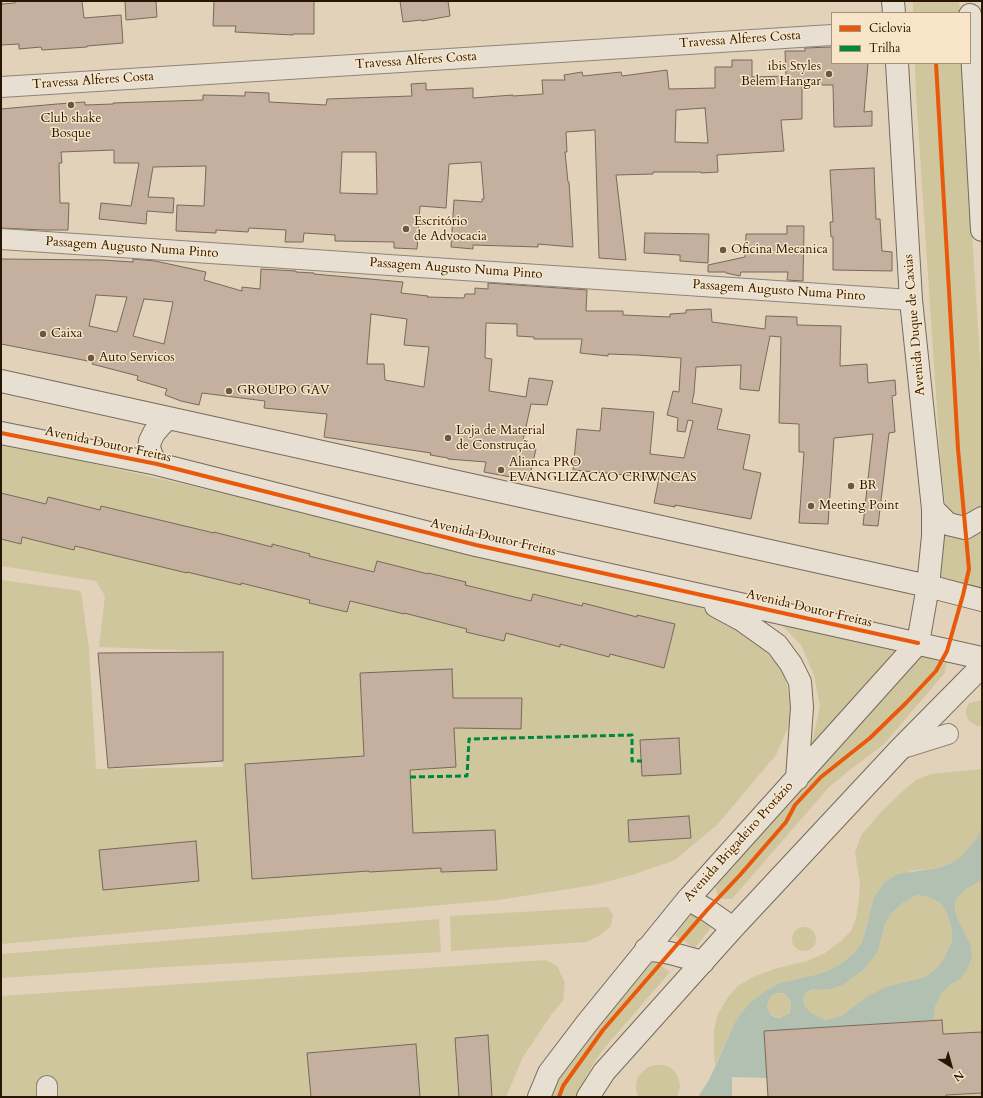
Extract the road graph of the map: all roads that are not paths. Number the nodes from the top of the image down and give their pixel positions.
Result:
1 (893, 1) edge
2 (969, 1) edge
3 (894, 12) edge
4 (971, 12) edge
5 (971, 12) edge
6 (973, 24) edge
7 (831, 35) edge
8 (897, 64) edge
9 (1, 86) edge
10 (982, 230) edge
11 (1, 239) edge
12 (911, 300) junction
13 (1, 381) edge
14 (168, 418) junction
15 (1, 433) edge
16 (156, 464) junction
17 (933, 509) junction
18 (982, 518) edge
19 (928, 586) junction
20 (694, 594) junction
21 (982, 600) edge
22 (918, 644) junction
23 (982, 658) edge
24 (982, 666) edge
25 (948, 734) dead end
26 (900, 749) junction
27 (797, 779) junction
28 (688, 899) junction
29 (733, 928) junction
30 (646, 949) junction
31 (703, 962) junction
32 (539, 1097) edge
33 (588, 1097) edge

1 - 3 main road
2 - 5 main road
4 - 6 main road
6 - 10 main road
7 - 9 street, Travessa Alferes Costa
8 - 12 main road, Avenida Duque de Caxias
11 - 12 street, Passagem Augusto Numa Pinto
12 - 17 main road, Avenida Duque de Caxias
13 - 14 main road
14 - 16 main road
14 - 19 main road
15 - 16 main road, Avenida Doutor Freitas
16 - 20 main road, Avenida Doutor Freitas
17 - 18 main road
17 - 19 main road, Avenida Duque de Caxias
19 - 21 main road
19 - 22 main road
20 - 22 main road, Avenida Doutor Freitas
20 - 27 main road
22 - 23 main road, Avenida Doutor Freitas
22 - 27 main road, Avenida Brigadeiro Protázio
24 - 26 main road
25 - 26 street
26 - 29 main road
27 - 28 main road, Avenida Brigadeiro Protázio
28 - 29 main road
28 - 30 main road, Avenida Brigadeiro Protázio
29 - 31 main road
30 - 31 main road
30 - 32 main road, Avenida Brigadeiro Protázio
31 - 33 main road

